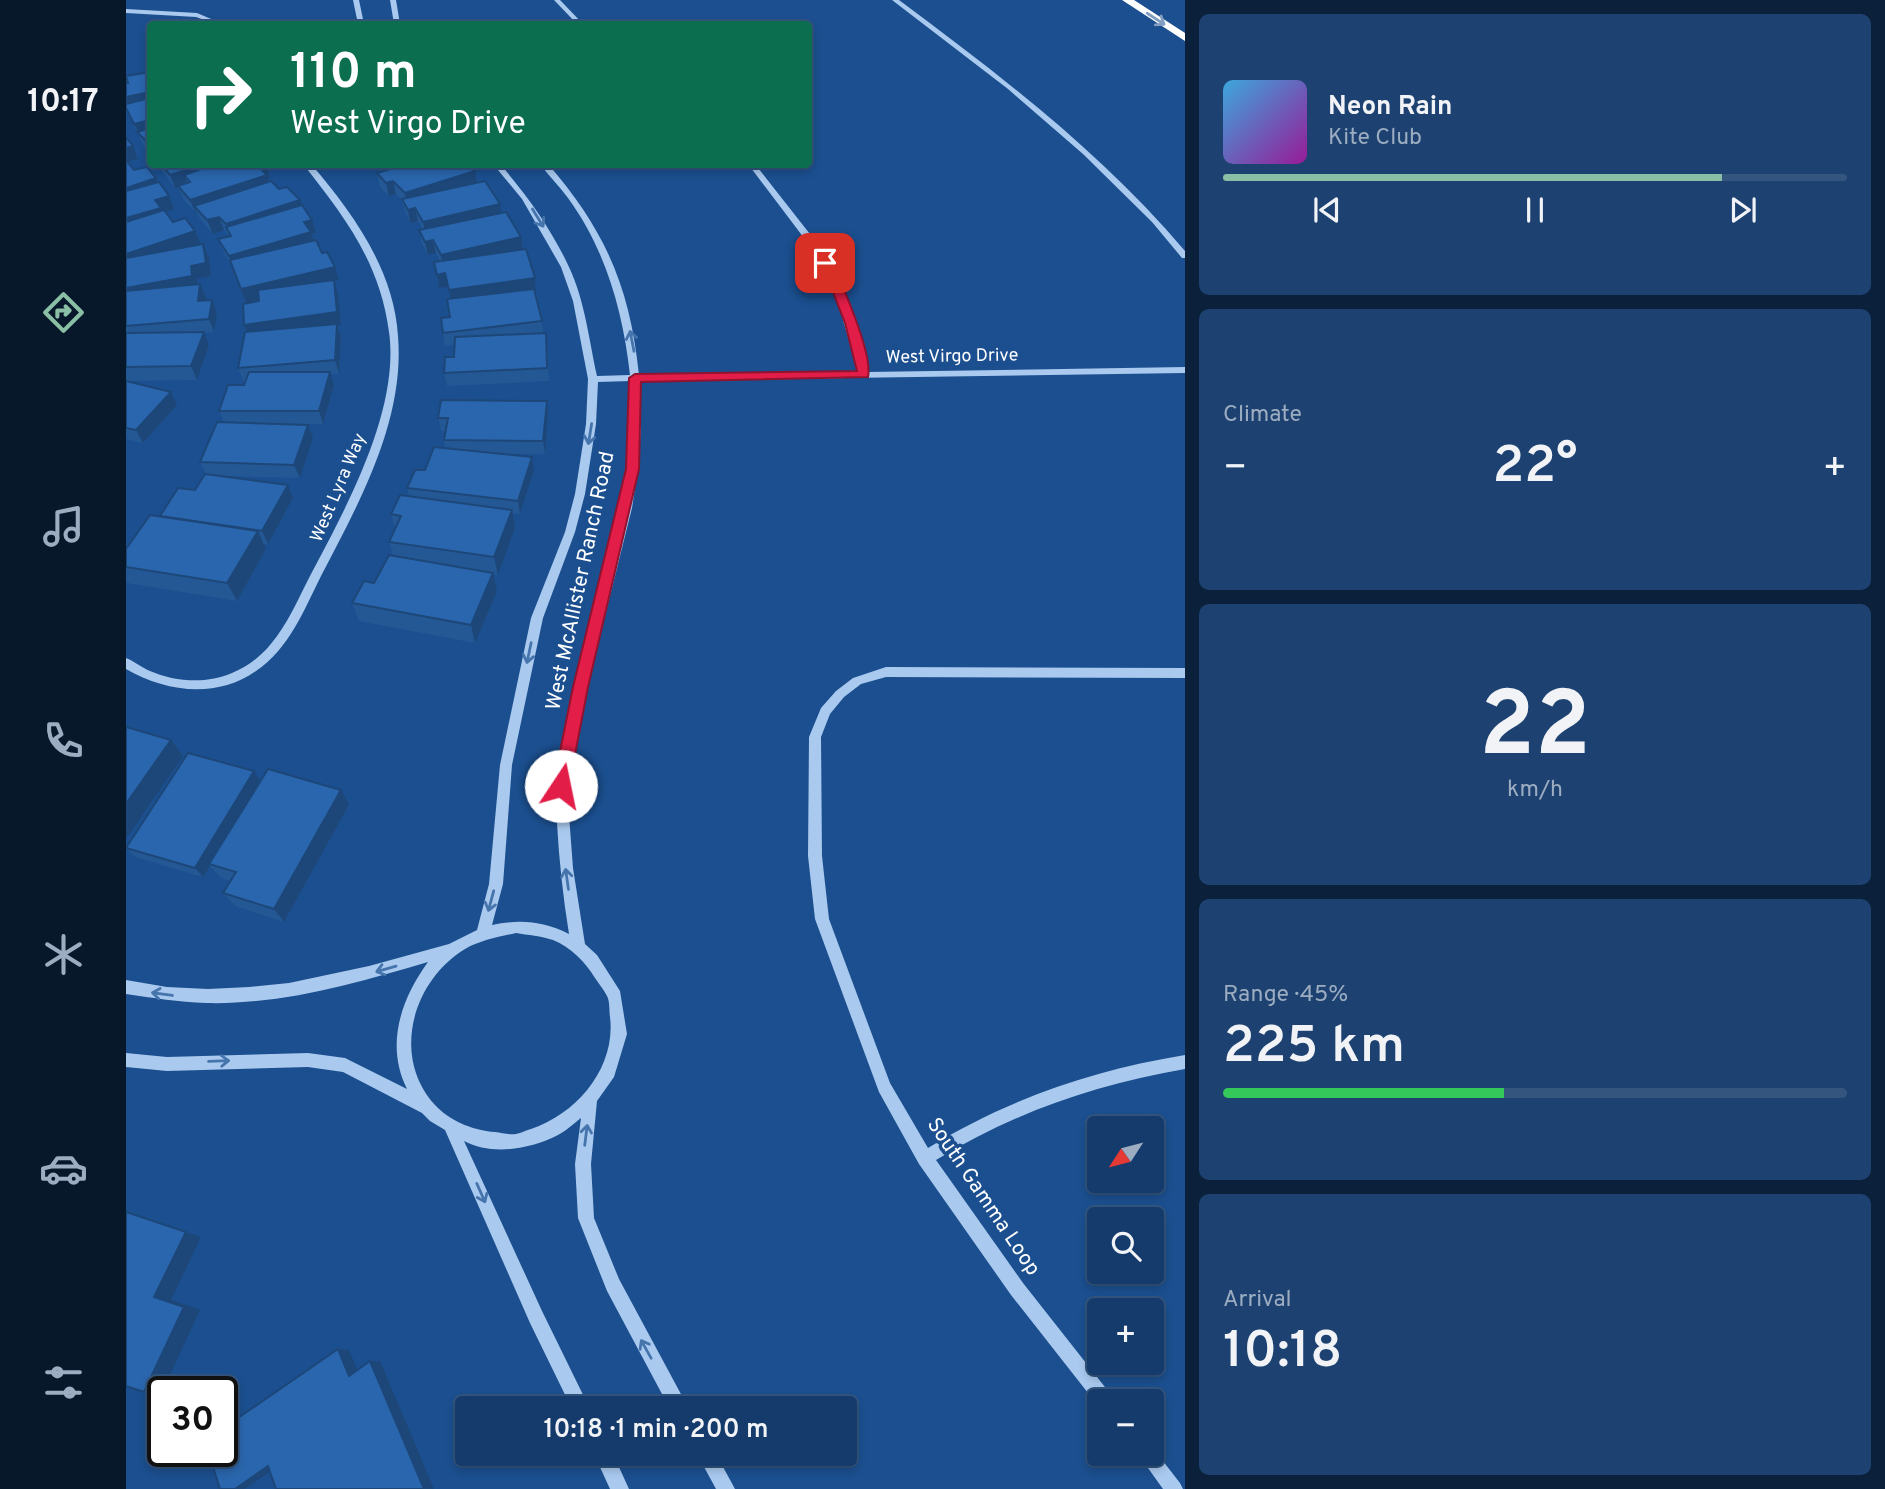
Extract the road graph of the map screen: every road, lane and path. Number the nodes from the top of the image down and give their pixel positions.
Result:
1 (356, 0) edge
2 (393, 0) edge
3 (557, 0) edge
4 (895, 0) edge
5 (1127, 0) edge
6 (126, 11) edge
7 (212, 21) edge
8 (360, 21) edge
9 (396, 21) edge
10 (577, 21) edge
11 (1185, 37) edge
12 (310, 168) edge
13 (499, 168) edge
14 (546, 168) edge
15 (754, 168) edge
16 (1185, 256) edge
17 (1185, 370) edge
18 (863, 374) junction
19 (635, 378) junction
20 (593, 379) junction
21 (126, 663) edge
22 (1185, 673) edge
23 (483, 933) junction
24 (578, 946) junction
25 (452, 949) junction
26 (126, 987) edge
27 (126, 1060) edge
28 (1185, 1062) edge
29 (590, 1103) junction
30 (425, 1107) junction
31 (452, 1131) junction
32 (925, 1157) junction
33 (1096, 1389) edge
34 (575, 1396) edge
35 (673, 1396) edge
36 (609, 1466) edge
37 (713, 1466) edge
38 (1156, 1466) edge
39 (620, 1489) edge
40 (726, 1489) edge
41 (1174, 1489) edge

1 - 8 street
2 - 9 street
3 - 10 street
4 - 16 street
5 -> 11 highway
6 - 7 street
12 - 21 street, West Lyra Way
13 -> 20 street, West McAllister Ranch Road
19 -> 14 street, West McAllister Ranch Road
15 - 18 street
17 - 18 street, West Virgo Drive
18 - 19 street, West Virgo Drive
19 - 20 street, West Virgo Drive
24 -> 19 street, West McAllister Ranch Road
20 -> 23 street, West McAllister Ranch Road
22 - 32 street, South Gamma Loop
23 - 24 street
23 - 25 street
24 - 29 street
25 -> 26 street
25 - 30 street
27 -> 30 street
28 - 32 street
29 - 31 street
35 -> 29 street
30 - 31 street
31 -> 34 street
32 - 33 street, South Gamma Loop
36 - 39 street
37 - 40 street
38 - 41 street

